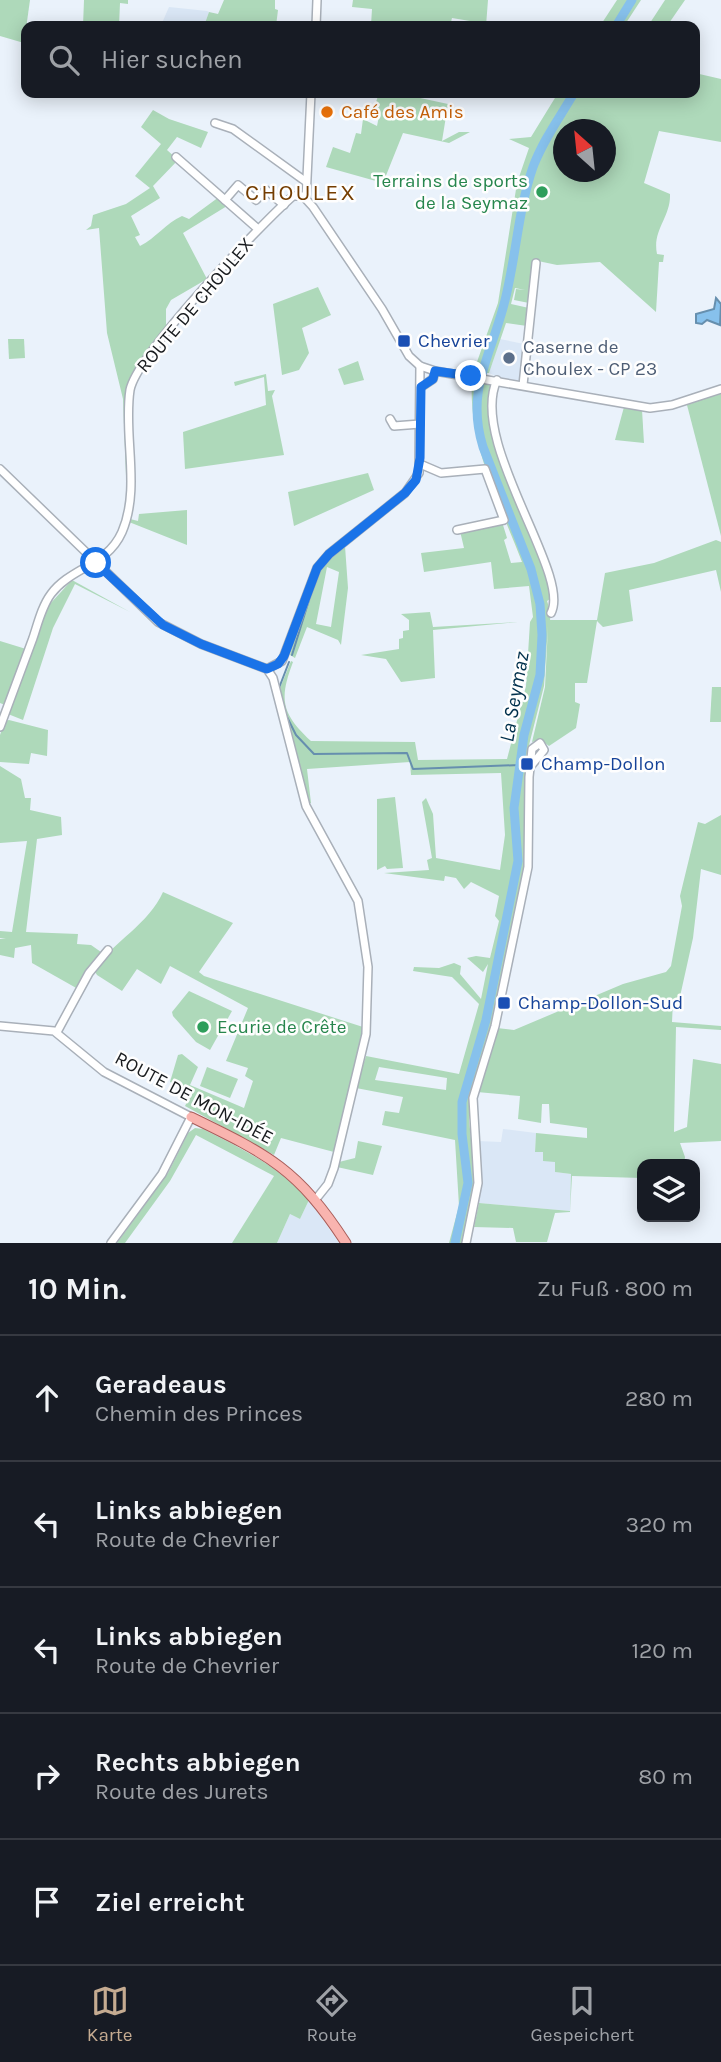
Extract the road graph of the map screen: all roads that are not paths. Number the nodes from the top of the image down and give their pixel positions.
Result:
1 (317, 0) edge
2 (316, 21) edge
3 (311, 98) edge
4 (215, 123) dead end
5 (176, 157) dead end
6 (305, 180) junction
7 (300, 196) junction
8 (225, 200) junction
9 (284, 205) junction
10 (258, 229) junction
11 (536, 263) dead end
12 (420, 366) junction
13 (435, 371) junction
14 (497, 380) junction
15 (523, 385) junction
16 (421, 387) junction
17 (721, 389) edge
18 (390, 419) dead end
19 (420, 424) junction
20 (420, 464) junction
21 (0, 470) edge
22 (503, 521) junction
23 (457, 530) dead end
24 (508, 530) dead end
25 (96, 563) junction
26 (551, 613) dead end
27 (267, 669) junction
28 (0, 727) edge
29 (530, 767) junction
30 (108, 950) dead end
31 (0, 1026) edge
32 (57, 1032) junction
33 (191, 1117) junction
34 (316, 1199) junction
35 (111, 1243) edge
36 (346, 1243) edge
37 (466, 1243) edge

1 - 2 street
3 - 6 street
4 - 6 street
5 - 8 street
6 - 7 street
6 - 7 street, ROUTE DE CHOULEX
7 - 9 street, ROUTE DE CHOULEX
7 - 12 street
8 - 9 street
8 - 10 street
9 - 10 street, ROUTE DE CHOULEX
10 - 25 street, ROUTE DE CHOULEX
11 - 15 street
12 - 13 street
12 - 16 street
13 - 14 street
13 - 16 street
14 - 15 street
14 - 26 street
15 - 17 street
16 - 19 street
18 - 19 street
19 - 20 street
20 - 22 street
20 - 27 street
21 - 25 street
22 - 23 street
22 - 24 street
25 - 27 street
25 - 28 street, ROUTE DE CHOULEX
27 - 34 street
29 - 29 street
29 - 37 street
30 - 32 street
31 - 32 street
32 - 33 street, ROUTE DE MON-IDÉE
33 - 34 main road, ROUTE DE MON-IDÉE
33 - 35 street
34 - 36 main road, ROUTE DE MON-IDÉE

